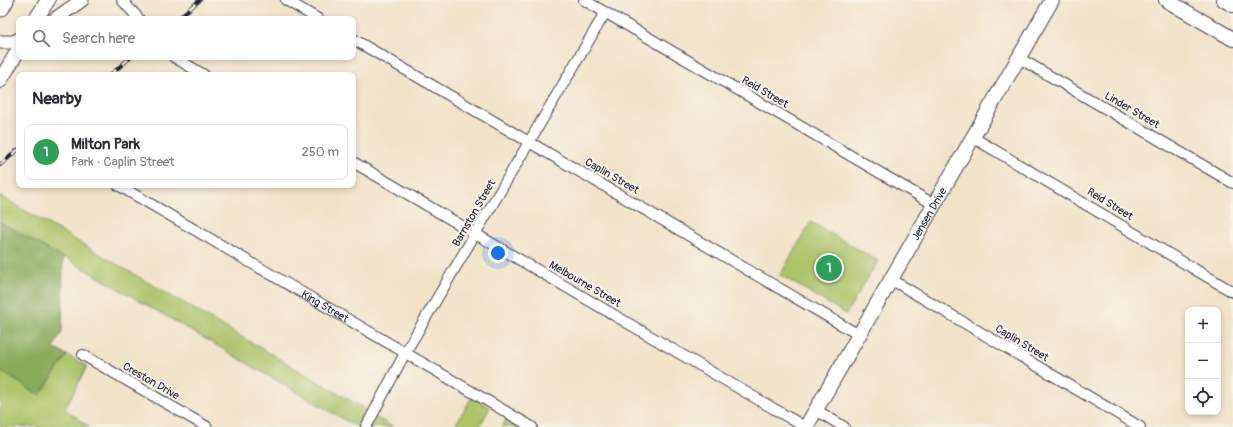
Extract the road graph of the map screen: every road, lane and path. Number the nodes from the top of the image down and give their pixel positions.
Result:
1 (4, 0) edge
2 (48, 0) edge
3 (82, 0) edge
4 (122, 0) edge
5 (286, 0) edge
6 (584, 0) edge
7 (1052, 0) edge
8 (1166, 0) edge
9 (1224, 0) edge
10 (1233, 6) edge
11 (0, 7) edge
12 (605, 13) junction
13 (38, 16) edge
14 (59, 16) edge
15 (135, 16) edge
16 (313, 16) edge
17 (1233, 40) edge
18 (16, 41) edge
19 (0, 42) edge
20 (356, 42) edge
21 (16, 54) edge
22 (1019, 58) junction
23 (179, 60) edge
24 (199, 72) edge
25 (0, 81) edge
26 (974, 138) junction
27 (530, 142) junction
28 (356, 164) edge
29 (1233, 183) edge
30 (123, 188) edge
31 (935, 204) junction
32 (476, 234) junction
33 (892, 280) junction
34 (1233, 292) edge
35 (859, 335) junction
36 (405, 353) junction
37 (83, 355) dead end
38 (816, 410) junction
39 (207, 427) edge
40 (366, 427) edge
41 (532, 427) edge
42 (806, 427) edge
43 (844, 427) edge
44 (1140, 427) edge

1 - 11 highway
2 - 13 main road
3 - 14 street
4 - 15 street
5 - 16 street
6 - 12 street, Reid Street
7 - 22 main road, Jensen Drive
8 - 17 main road
9 - 10 main road
12 - 27 street, Barnston Street
12 - 31 street, Reid Street
18 - 19 street
20 - 27 street, Caplin Street
21 - 25 main road
22 - 26 main road, Jensen Drive
22 - 29 street, Linder Street
23 - 24 street
26 - 31 main road, Jensen Drive
26 - 34 street, Reid Street
27 - 32 street, Barnston Street
27 - 35 street, Caplin Street
28 - 32 street, Melbourne Street
30 - 36 street, King Street
31 - 33 main road, Jensen Drive
32 - 36 street, Barnston Street
32 - 42 street, Melbourne Street
33 - 35 main road, Jensen Drive
33 - 44 street, Caplin Street
35 - 38 main road, Jensen Drive
36 - 40 street, Barnston Street
36 - 41 street, King Street
37 - 39 street, Creston Drive
38 - 42 main road, Jensen Drive
38 - 43 street

